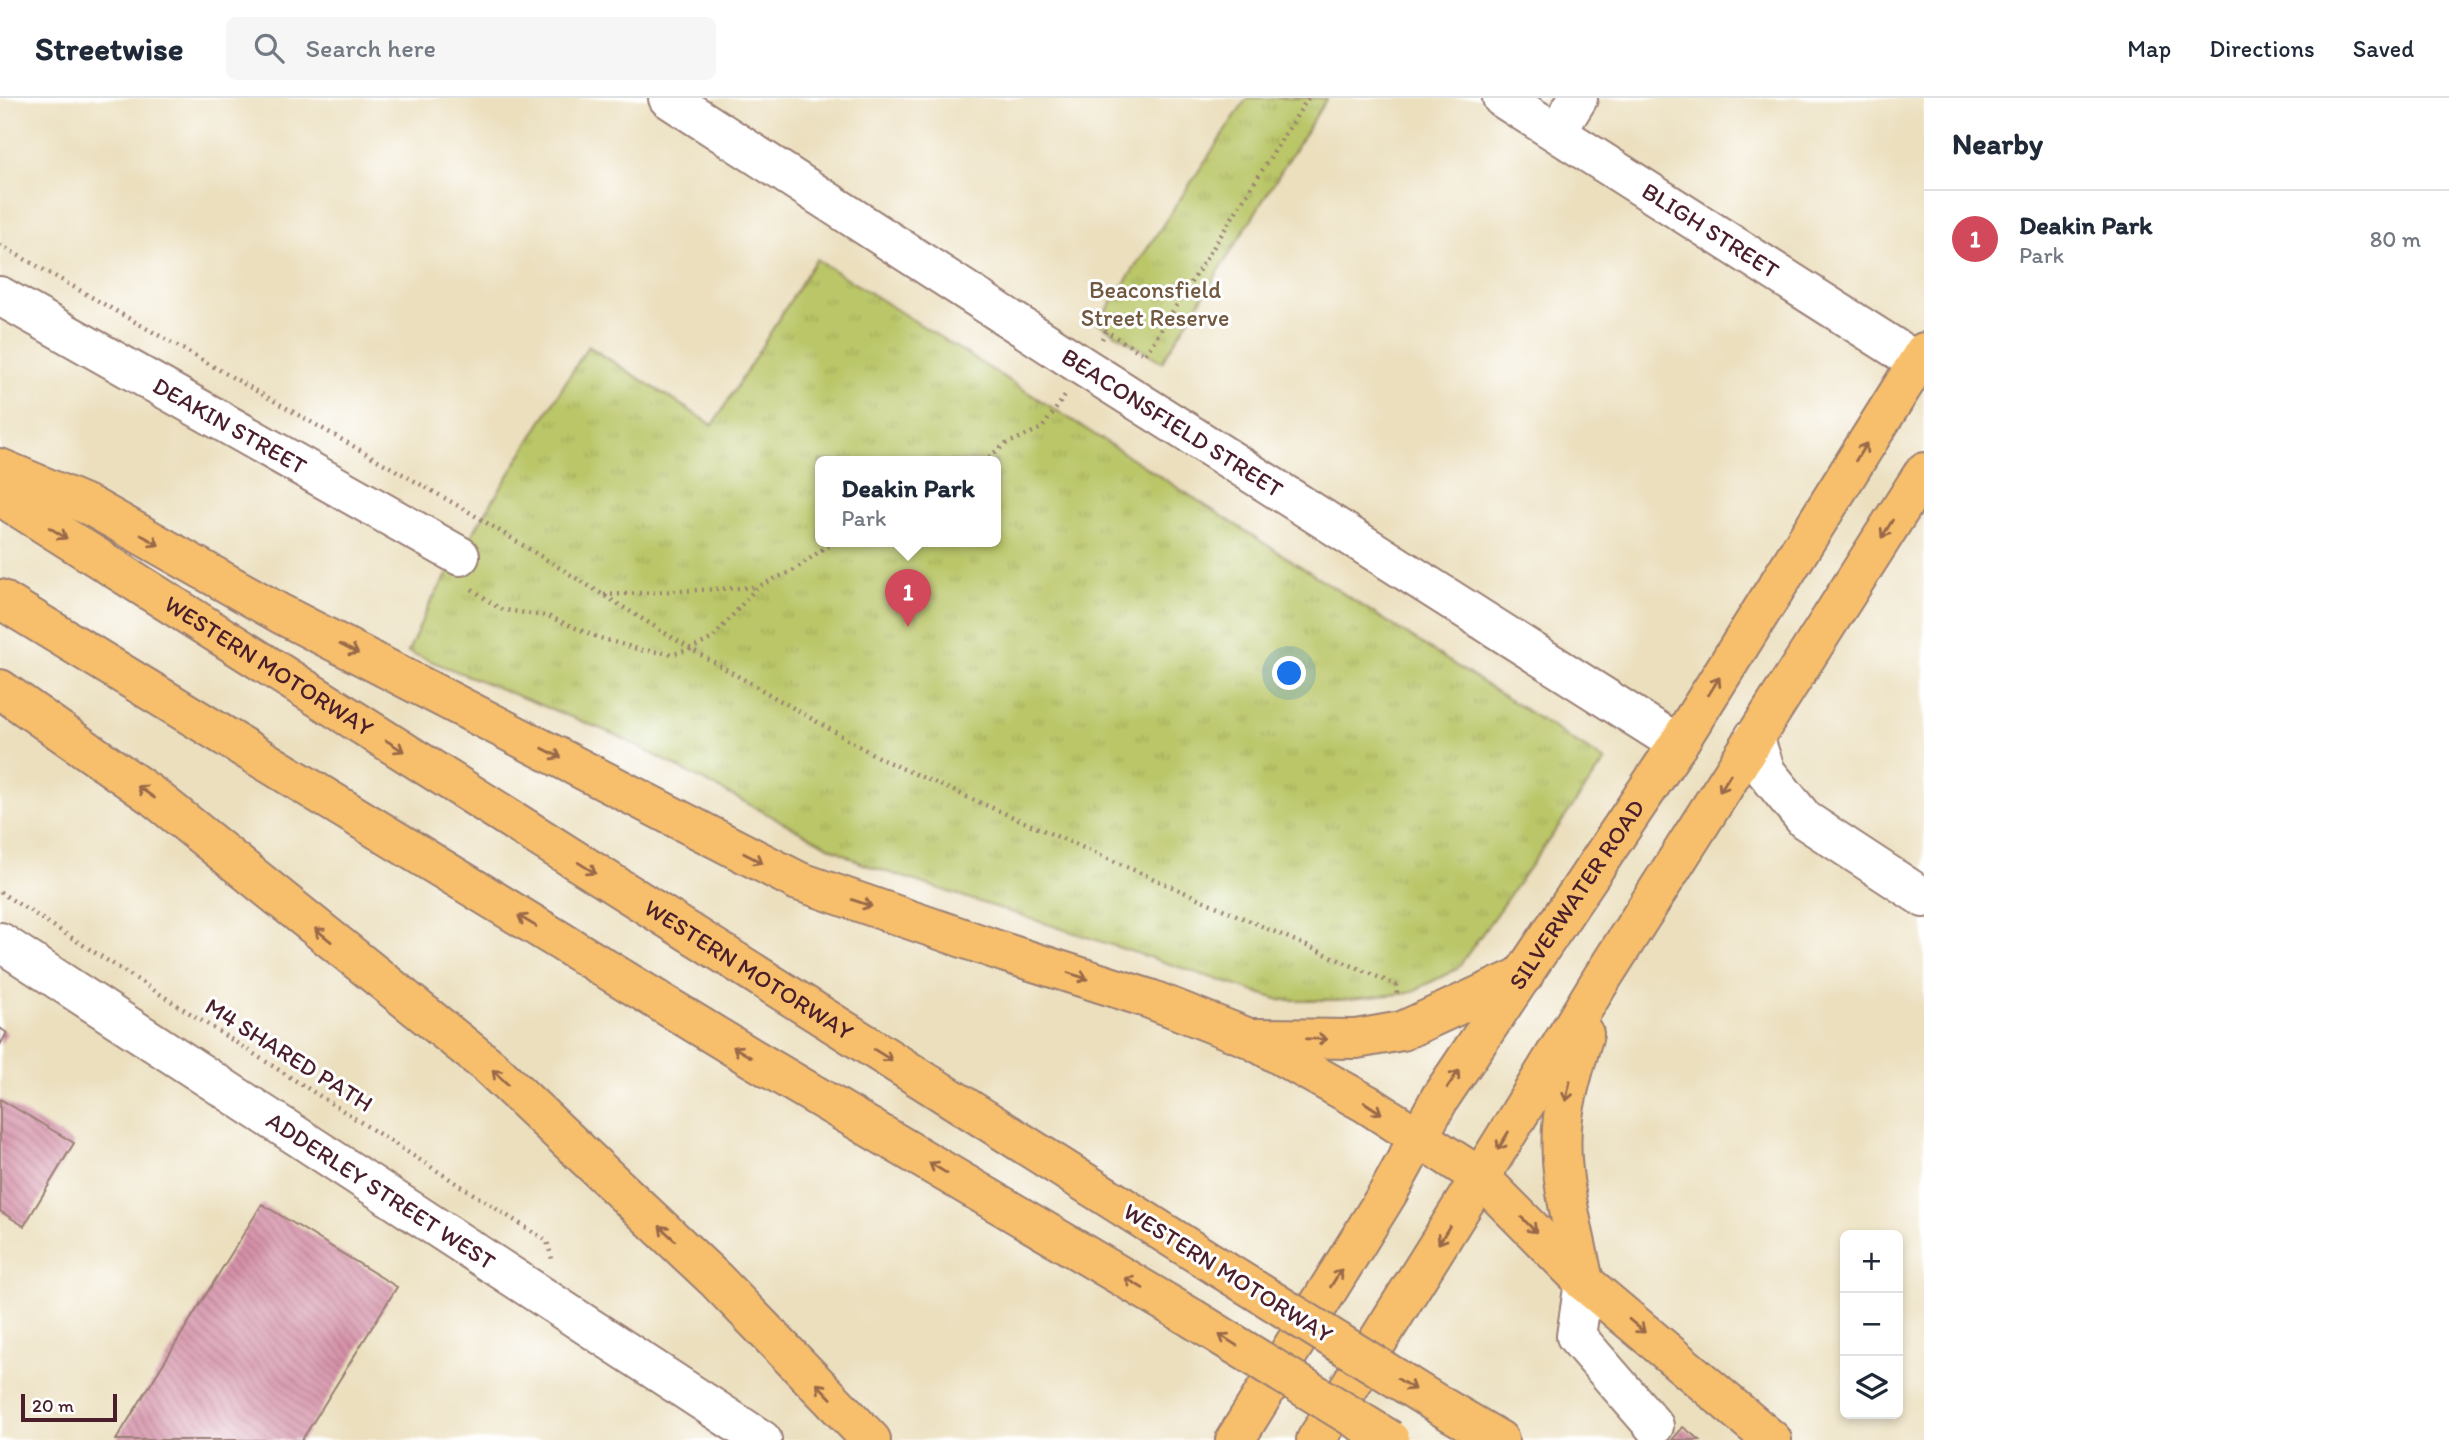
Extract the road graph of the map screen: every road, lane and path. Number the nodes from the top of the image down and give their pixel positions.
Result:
1 (668, 98) edge
2 (1308, 98) edge
3 (1502, 98) edge
4 (1578, 98) edge
5 (1557, 132) junction
6 (0, 245) edge
7 (0, 296) edge
8 (1106, 331) dead end
9 (1921, 357) edge
10 (1059, 406) dead end
11 (990, 456) edge
12 (0, 468) edge
13 (1924, 472) edge
14 (0, 496) edge
15 (828, 547) edge
16 (460, 556) joint
17 (757, 587) junction
18 (603, 595) junction
19 (0, 599) edge
20 (691, 649) junction
21 (0, 689) edge
22 (1754, 737) junction
23 (1678, 744) junction
24 (0, 892) edge
25 (1924, 898) edge
26 (0, 942) edge
27 (1524, 975) junction
28 (1602, 978) junction
29 (1396, 985) dead end
30 (1249, 1038) junction
31 (1417, 1137) junction
32 (1480, 1177) junction
33 (551, 1254) dead end
34 (1584, 1282) junction
35 (1654, 1426) dead end
36 (762, 1440) edge
37 (871, 1440) edge
38 (1234, 1440) edge
39 (1316, 1440) edge
40 (1390, 1440) edge
41 (1499, 1440) edge
42 (1772, 1440) edge

1 - 23 street, BEACONSFIELD STREET
2 - 8 path
3 - 5 street, BLIGH STREET
4 - 5 street
5 - 9 street, BLIGH STREET
6 - 18 path
7 - 16 street, DEAKIN STREET
23 -> 9 highway, SILVERWATER ROAD
10 - 11 path
12 -> 30 highway
13 -> 22 highway
14 -> 41 highway, WESTERN MOTORWAY, bridge
15 - 17 path
16 - 20 path
17 - 18 path
17 - 20 path
18 - 20 path
40 -> 19 highway, bridge
20 - 29 path
37 -> 21 highway
22 - 25 street
22 -> 28 highway
23 - 27 highway, SILVERWATER ROAD
24 - 33 path, M4 SHARED PATH
26 - 36 street, ADDERLEY STREET WEST
30 -> 27 highway
31 -> 27 highway, SILVERWATER ROAD
28 -> 32 highway
28 -> 34 highway
30 -> 31 highway
31 - 32 highway
38 -> 31 highway, SILVERWATER ROAD
32 -> 34 highway
32 -> 39 highway
34 - 35 street
34 -> 42 highway

